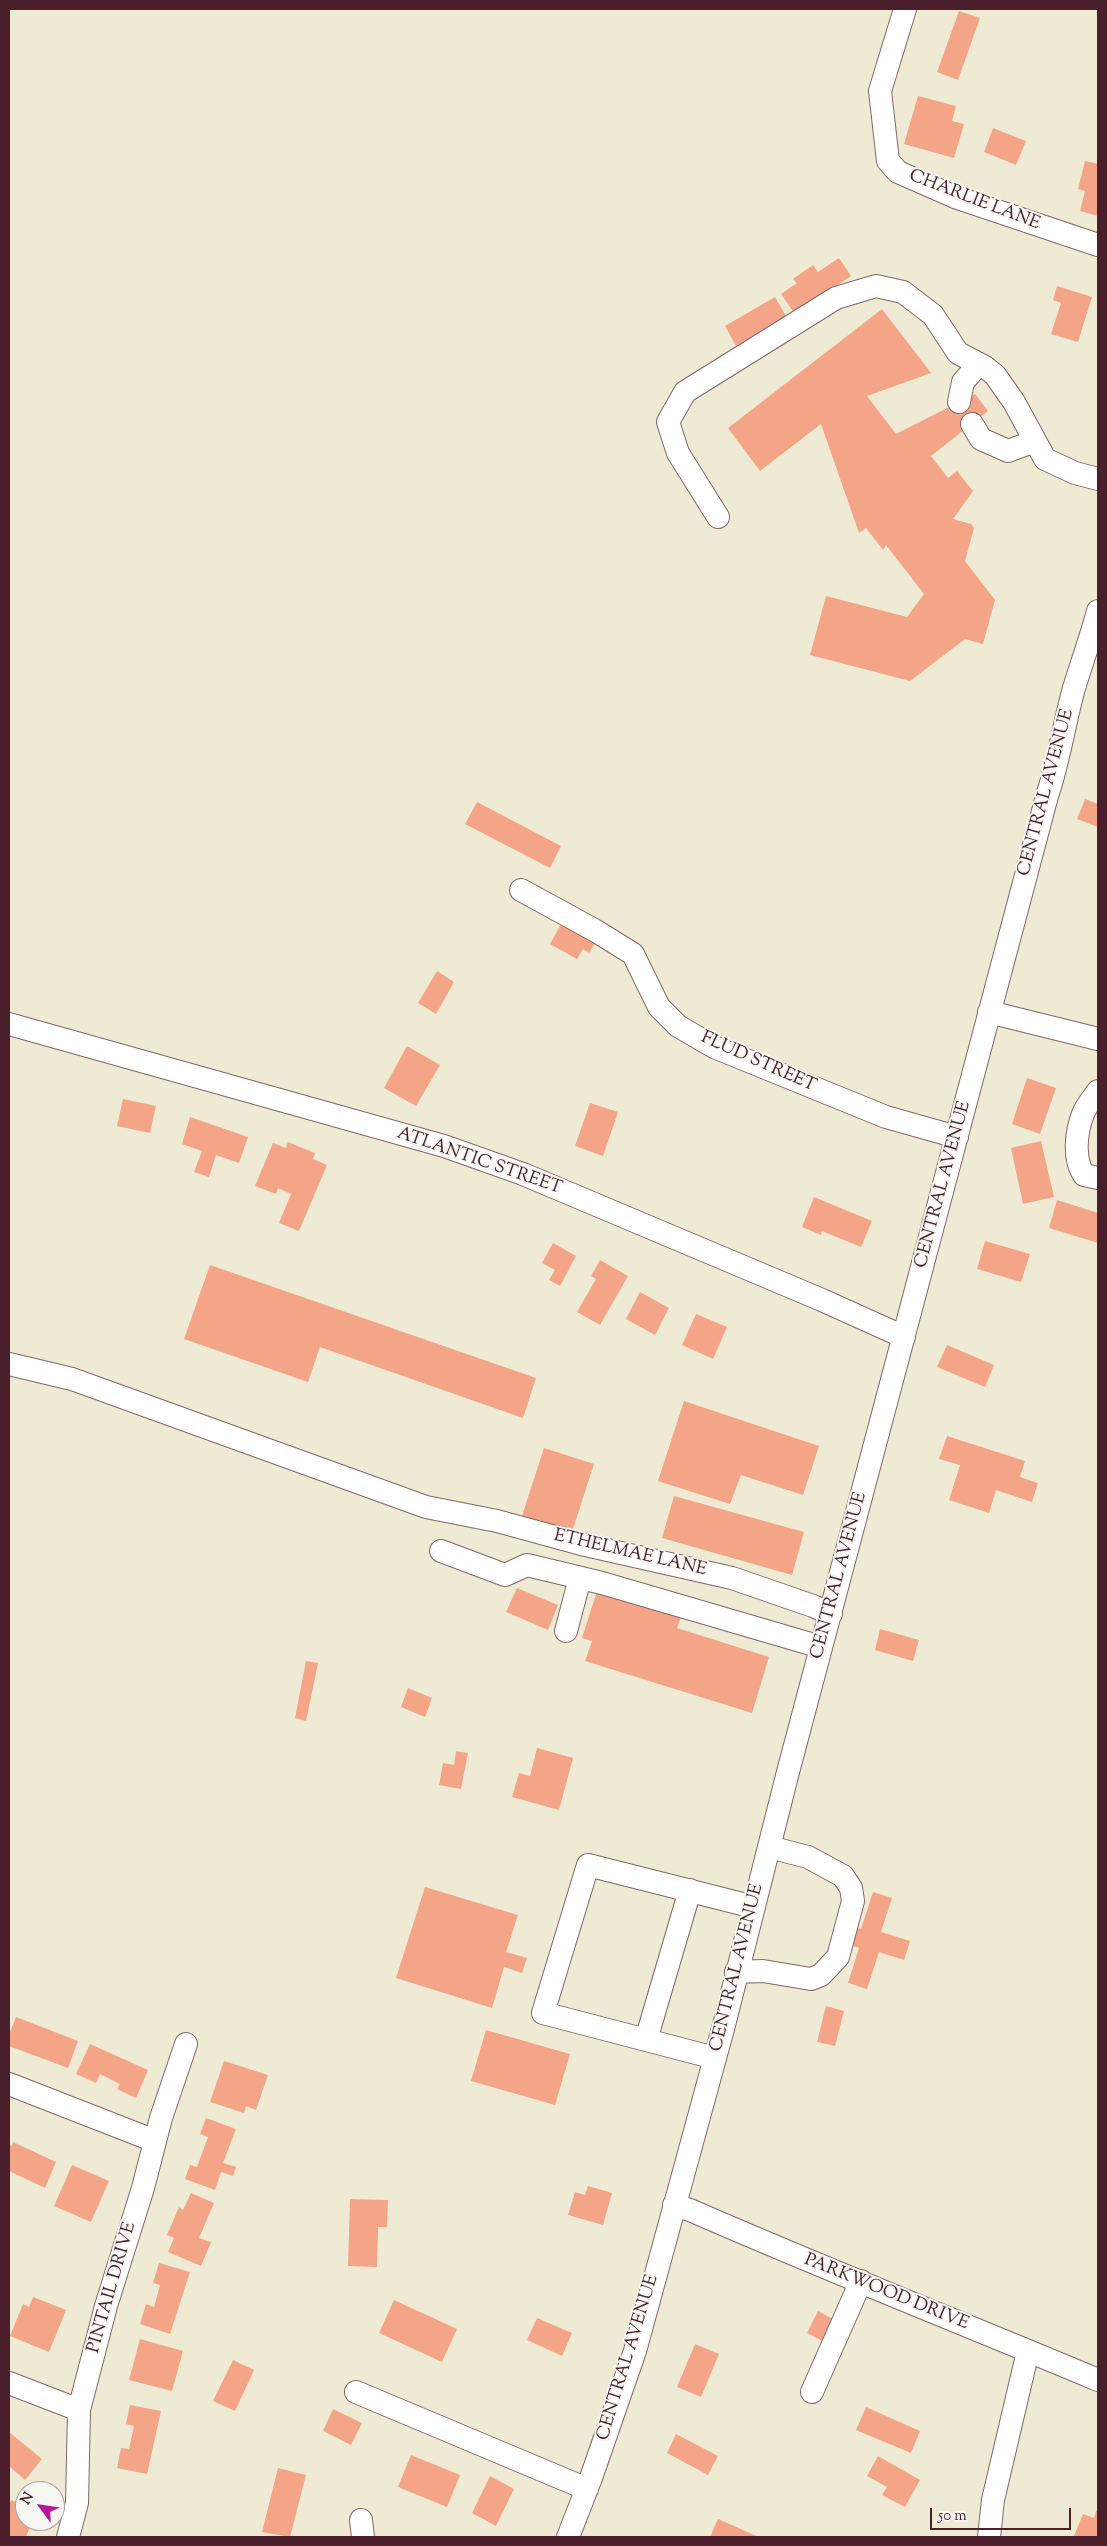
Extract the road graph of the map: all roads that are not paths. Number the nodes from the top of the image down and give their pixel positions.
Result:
1 (905, 9) edge
2 (1098, 246) edge
3 (978, 365) junction
4 (959, 402) dead end
5 (972, 424) dead end
6 (1035, 441) junction
7 (1098, 479) edge
8 (718, 517) dead end
9 (1098, 611) edge
10 (521, 890) dead end
11 (989, 1012) junction
12 (9, 1024) edge
13 (1098, 1039) edge
14 (1098, 1091) edge
15 (957, 1137) junction
16 (1098, 1178) edge
17 (904, 1337) junction
18 (9, 1364) edge
19 (441, 1552) dead end
20 (580, 1578) junction
21 (831, 1614) junction
22 (566, 1631) dead end
23 (821, 1647) junction
24 (769, 1848) junction
25 (690, 1890) junction
26 (754, 1906) junction
27 (736, 1972) junction
28 (646, 2040) junction
29 (186, 2044) dead end
30 (715, 2058) junction
31 (9, 2084) edge
32 (155, 2141) junction
33 (674, 2205) junction
34 (861, 2281) junction
35 (1028, 2350) junction
36 (1098, 2380) edge
37 (9, 2383) edge
38 (356, 2392) dead end
39 (812, 2392) dead end
40 (79, 2410) junction
41 (587, 2489) junction
42 (68, 2537) edge
43 (568, 2537) edge
44 (988, 2537) edge

1 - 2 street, CHARLIE LANE
3 - 4 street
3 - 6 street
3 - 8 street
5 - 6 street
6 - 7 street
9 - 11 street, CENTRAL AVENUE
10 - 15 street, FLUD STREET
11 - 13 street
11 - 15 street, CENTRAL AVENUE
12 - 17 street, ATLANTIC STREET
14 - 16 street
15 - 17 street, CENTRAL AVENUE
17 - 21 street, CENTRAL AVENUE
18 - 21 street, ETHELMAE LANE
19 - 20 street
20 - 22 street
20 - 23 street
21 - 23 street, CENTRAL AVENUE
23 - 24 street, CENTRAL AVENUE
24 - 26 street, CENTRAL AVENUE
24 - 27 street
25 - 26 street
25 - 28 street
25 - 28 street
26 - 27 street, CENTRAL AVENUE
27 - 30 street, CENTRAL AVENUE
28 - 30 street
29 - 32 street, PINTAIL DRIVE
30 - 33 street, CENTRAL AVENUE
31 - 32 street
32 - 40 street, PINTAIL DRIVE
33 - 34 street, PARKWOOD DRIVE
33 - 41 street, CENTRAL AVENUE
34 - 35 street, PARKWOOD DRIVE
34 - 39 street
35 - 36 street, PARKWOOD DRIVE
35 - 44 street
37 - 40 street
38 - 41 street
40 - 42 street, PINTAIL DRIVE
41 - 43 street, CENTRAL AVENUE

